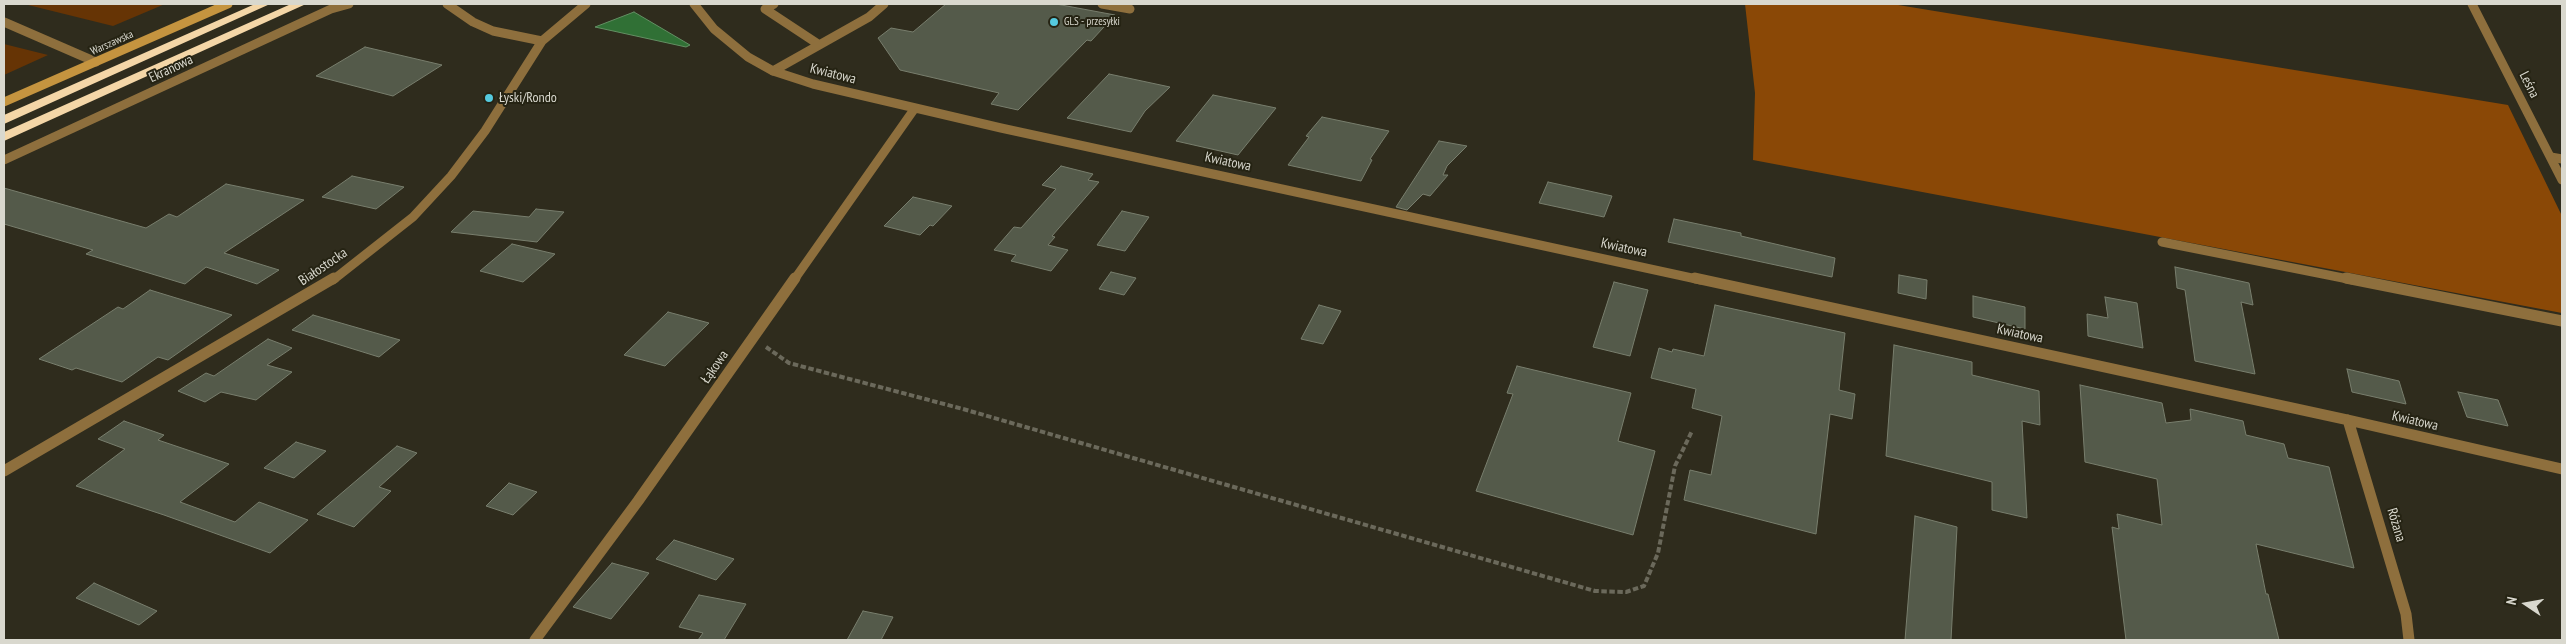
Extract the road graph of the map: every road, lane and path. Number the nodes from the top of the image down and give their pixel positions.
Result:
1 (228, 4) edge
2 (264, 4) edge
3 (300, 4) edge
4 (305, 4) edge
5 (349, 4) edge
6 (447, 4) edge
7 (586, 4) edge
8 (694, 4) edge
9 (774, 4) edge
10 (884, 4) edge
11 (1102, 4) edge
12 (2472, 4) edge
13 (700, 8) edge
14 (1130, 9) dead end
15 (279, 13) junction
16 (4, 22) edge
17 (542, 41) junction
18 (818, 44) junction
19 (96, 62) junction
20 (773, 71) junction
21 (4, 102) edge
22 (915, 108) junction
23 (4, 120) edge
24 (4, 136) edge
25 (2551, 158) junction
26 (4, 160) edge
27 (2562, 160) edge
28 (2562, 180) edge
29 (2162, 242) dead end
30 (2562, 321) edge
31 (758, 330) junction
32 (2348, 420) junction
33 (1692, 431) dead end
34 (2562, 469) edge
35 (4, 471) edge
36 (535, 640) edge
37 (2409, 640) edge

1 - 19 street, Warszawska
2 - 23 highway
3 - 15 highway
4 - 15 highway
5 - 26 street, Ekranowa
6 - 17 street
7 - 17 street, Białostocka
8 - 13 street, Kwiatowa
9 - 18 street
10 - 18 street
11 - 14 street
12 - 25 street, Leśna
13 - 20 street, Kwiatowa
15 - 24 highway
16 - 19 street
17 - 35 street, Białostocka
18 - 20 street
19 - 21 street, Warszawska
20 - 22 street, Kwiatowa
22 - 31 street, Łąkowa
22 - 32 street, Kwiatowa
25 - 27 street
25 - 28 street, Leśna
29 - 30 street
31 - 33 path
31 - 36 street, Łąkowa
32 - 34 street, Kwiatowa
32 - 37 street, Różana

